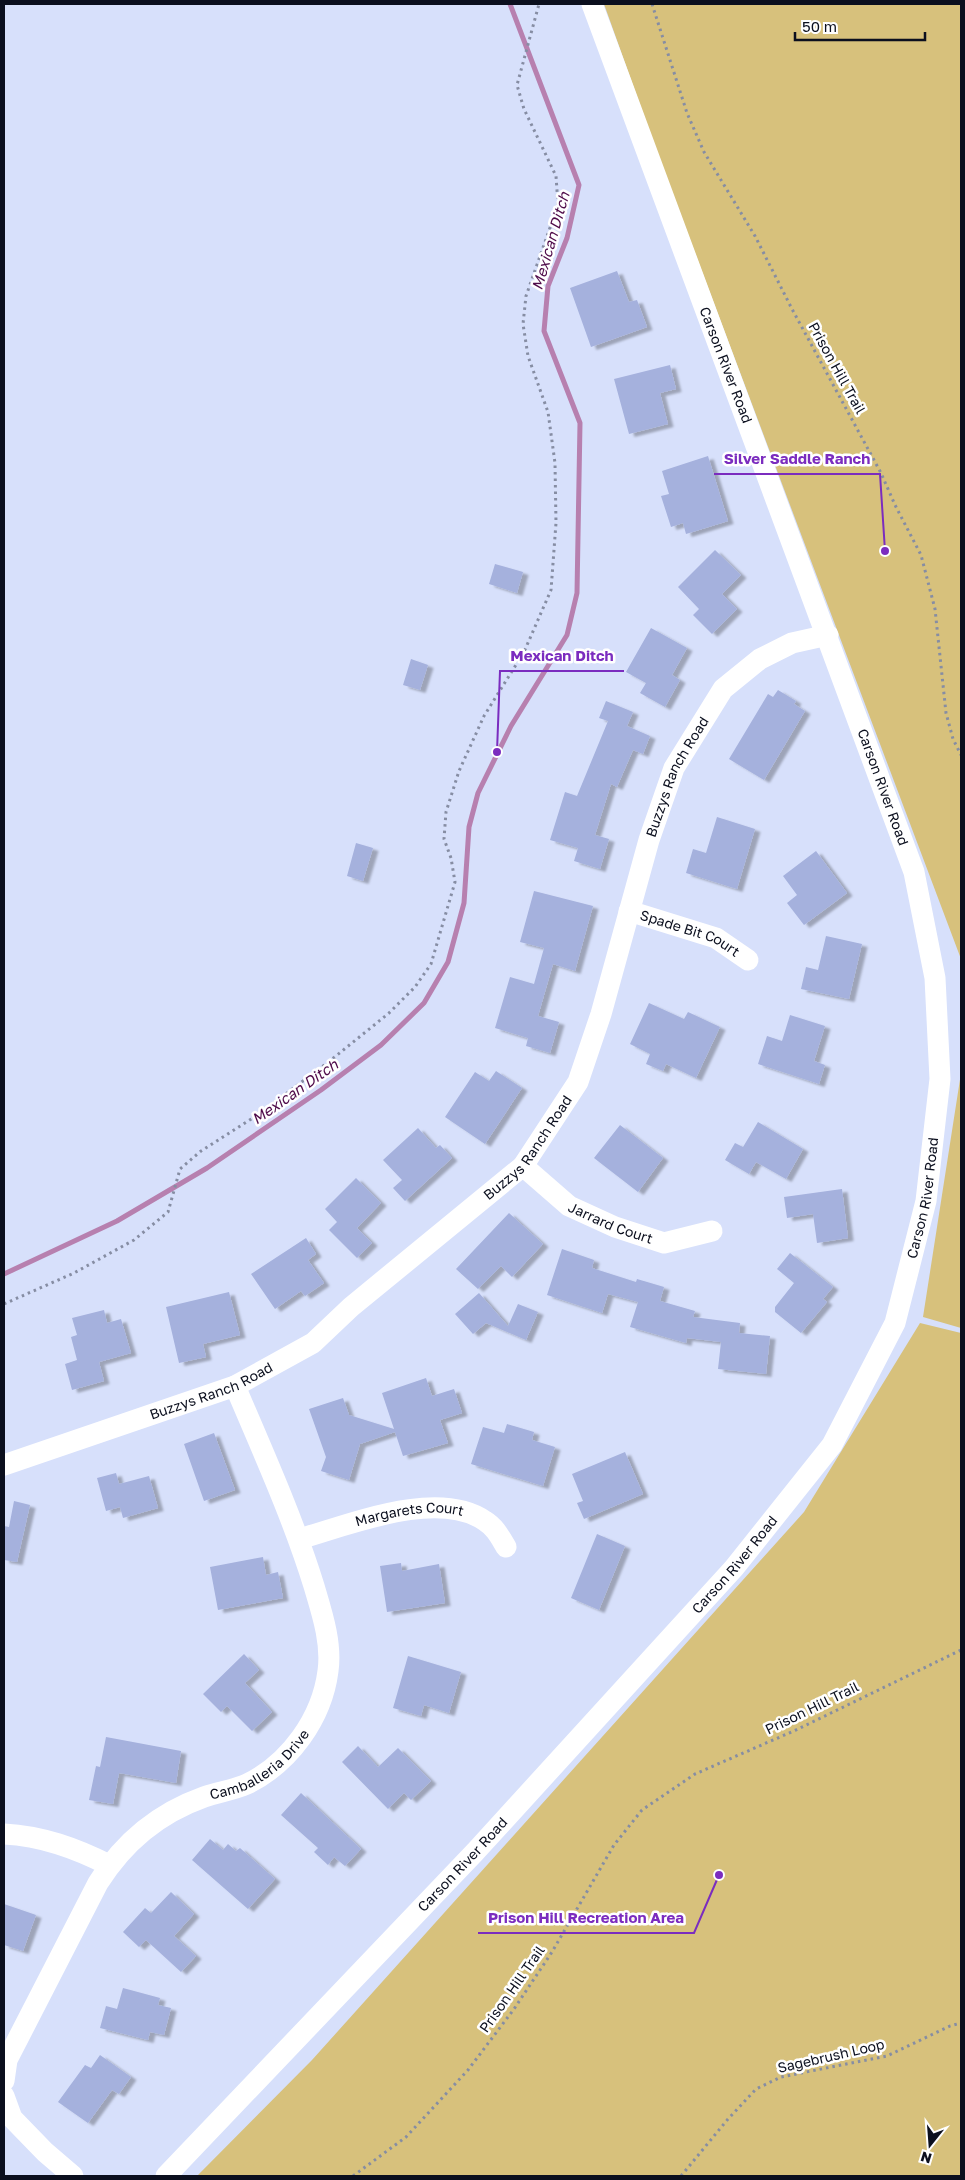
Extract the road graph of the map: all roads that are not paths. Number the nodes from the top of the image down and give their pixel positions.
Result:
1 (592, 4) edge
2 (828, 635) junction
3 (630, 911) junction
4 (748, 960) dead end
5 (523, 1166) junction
6 (712, 1231) dead end
7 (235, 1386) junction
8 (4, 1465) edge
9 (299, 1539) junction
10 (506, 1548) dead end
11 (4, 1834) edge
12 (109, 1865) junction
13 (4, 2081) edge
14 (4, 2096) edge
15 (73, 2176) edge
16 (166, 2176) edge

1 - 2 street, Carson River Road
2 - 3 street, Buzzys Ranch Road
2 - 16 street, Carson River Road
3 - 4 street, Spade Bit Court
3 - 5 street, Buzzys Ranch Road
5 - 6 street, Jarrard Court
5 - 7 street, Buzzys Ranch Road
7 - 8 street, Buzzys Ranch Road
7 - 9 street, Camballeria Drive
9 - 10 street, Margarets Court
9 - 12 street, Camballeria Drive
11 - 12 street
12 - 13 street, Camballeria Drive
14 - 15 street

